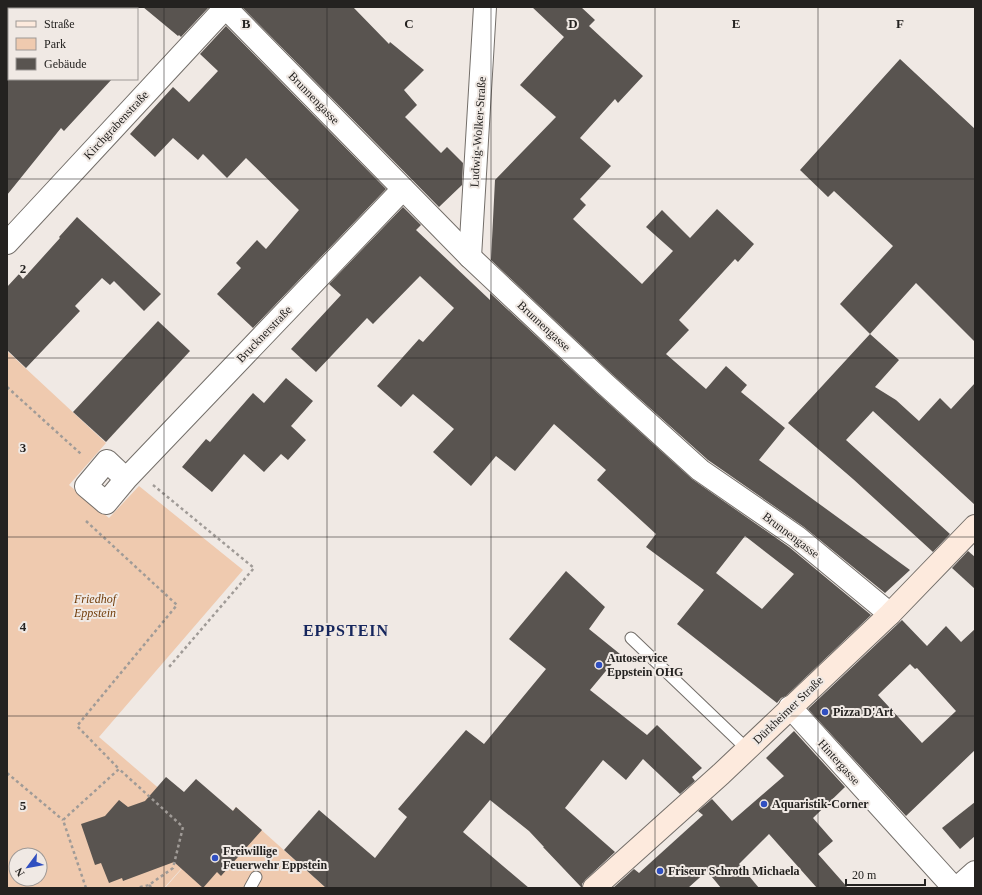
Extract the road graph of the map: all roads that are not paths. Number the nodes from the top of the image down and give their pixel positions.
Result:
1 (226, 7) edge
2 (485, 7) edge
3 (403, 189) junction
4 (7, 243) edge
5 (470, 257) junction
6 (130, 474) junction
7 (975, 526) edge
8 (890, 614) junction
9 (631, 638) dead end
10 (790, 707) junction
11 (747, 749) junction
12 (975, 872) edge
13 (256, 877) dead end
14 (250, 888) edge
15 (594, 888) edge
16 (954, 888) edge
17 (957, 888) edge

1 - 3 street, Brunnengasse
1 - 4 street, Kirchgrabenstraße
2 - 5 street, Ludwig-Wolker-Straße
3 - 5 street, Brunnengasse
3 - 6 street, Brucknerstraße
5 - 8 street, Brunnengasse
6 - 6 street, Brucknerstraße
7 - 8 main road, Dürkheimer Straße
8 - 10 main road, Dürkheimer Straße
9 - 11 lane
10 - 11 main road, Dürkheimer Straße
10 - 16 street, Hintergasse
11 - 15 main road, Dürkheimer Straße
12 - 17 street
13 - 14 lane

